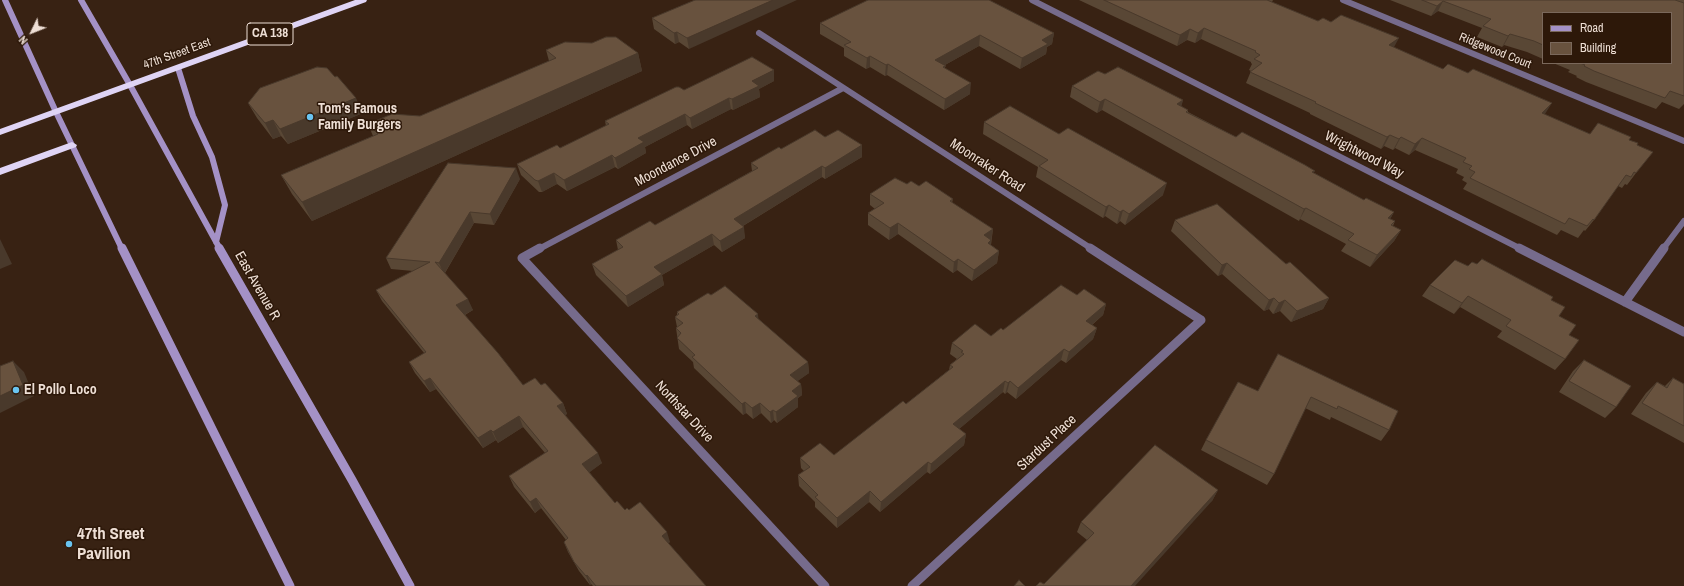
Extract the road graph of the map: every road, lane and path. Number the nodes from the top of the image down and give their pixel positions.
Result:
1 (5, 0) edge
2 (81, 0) edge
3 (363, 0) edge
4 (1032, 0) edge
5 (1343, 0) edge
6 (760, 33) dead end
7 (178, 68) junction
8 (130, 85) junction
9 (843, 88) junction
10 (56, 112) junction
11 (0, 132) edge
12 (1684, 141) edge
13 (72, 145) junction
14 (0, 172) edge
15 (1684, 221) edge
16 (216, 242) junction
17 (522, 258) joint
18 (1624, 302) junction
19 (1201, 320) joint
20 (1684, 332) edge
21 (290, 586) edge
22 (410, 586) edge
23 (825, 586) edge
24 (912, 586) edge

1 - 10 main road
2 - 8 main road, East Avenue R
3 - 7 highway, 47th Street East / CA 138
4 - 18 street, Wrightwood Way
5 - 12 street, Ridgewood Court
6 - 9 street, Moonraker Road
7 - 8 highway, 47th Street East / CA 138
7 - 16 main road
8 - 10 highway, 47th Street East / CA 138
8 - 16 main road, East Avenue R
9 - 17 street, Moondance Drive
9 - 19 street, Moonraker Road
10 - 11 highway, 47th Street East / CA 138
10 - 13 main road
13 - 14 highway
13 - 21 main road
15 - 18 street
16 - 22 main road, East Avenue R
17 - 23 street, Northstar Drive
18 - 20 street, Wrightwood Way
19 - 24 street, Stardust Place

